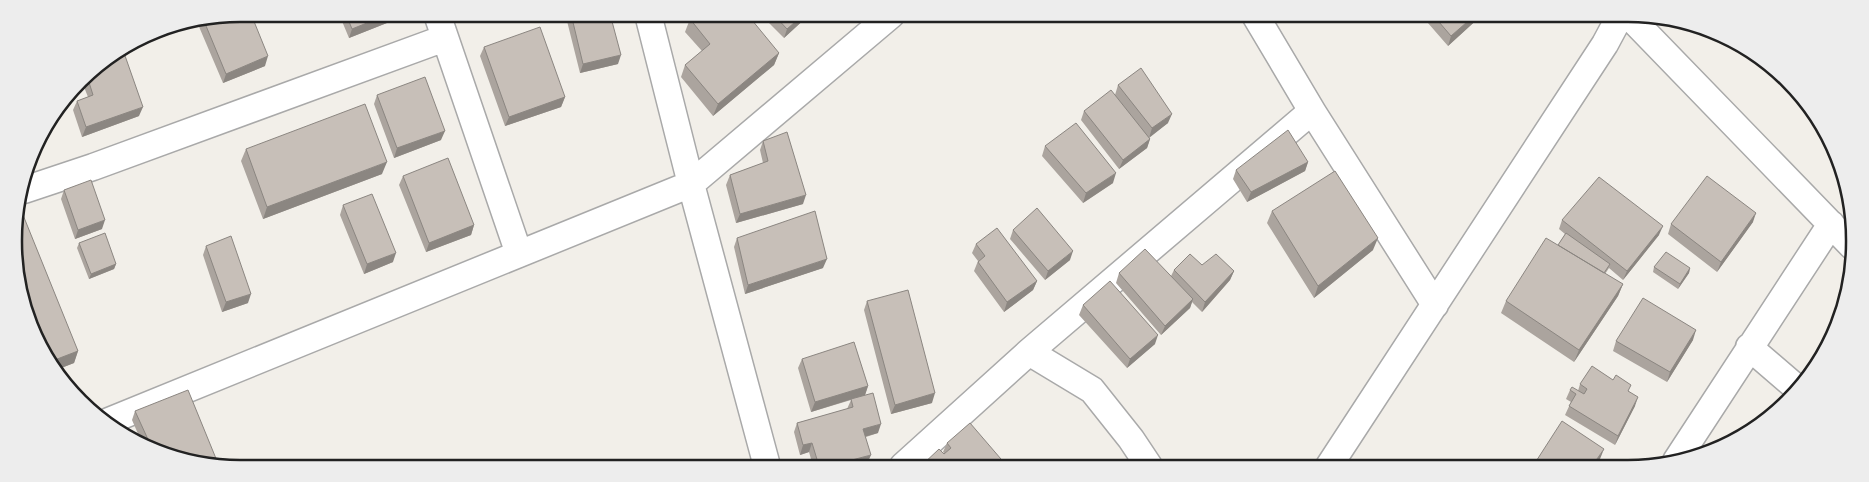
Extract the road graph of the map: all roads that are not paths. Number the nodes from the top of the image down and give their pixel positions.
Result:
1 (440, 22) edge
2 (650, 22) edge
3 (883, 22) edge
4 (1259, 22) edge
5 (1617, 22) edge
6 (1635, 23) edge
7 (445, 38) junction
8 (1312, 111) junction
9 (691, 184) junction
10 (29, 188) edge
11 (1831, 224) junction
12 (1846, 240) edge
13 (519, 254) junction
14 (1435, 305) junction
15 (1749, 347) junction
16 (1029, 352) junction
17 (1793, 384) edge
18 (114, 419) edge
19 (1681, 453) edge
20 (766, 460) edge
21 (910, 460) edge
22 (1145, 460) edge
23 (1333, 460) edge

1 - 7 street
2 - 9 street
3 - 9 street
4 - 8 street
5 - 14 street
6 - 11 street
7 - 10 street
7 - 13 street
8 - 14 street
8 - 16 street
9 - 13 street
9 - 20 street
11 - 12 street
11 - 15 street
13 - 18 street
14 - 23 street
15 - 17 street
15 - 19 street
16 - 21 street
16 - 22 street

